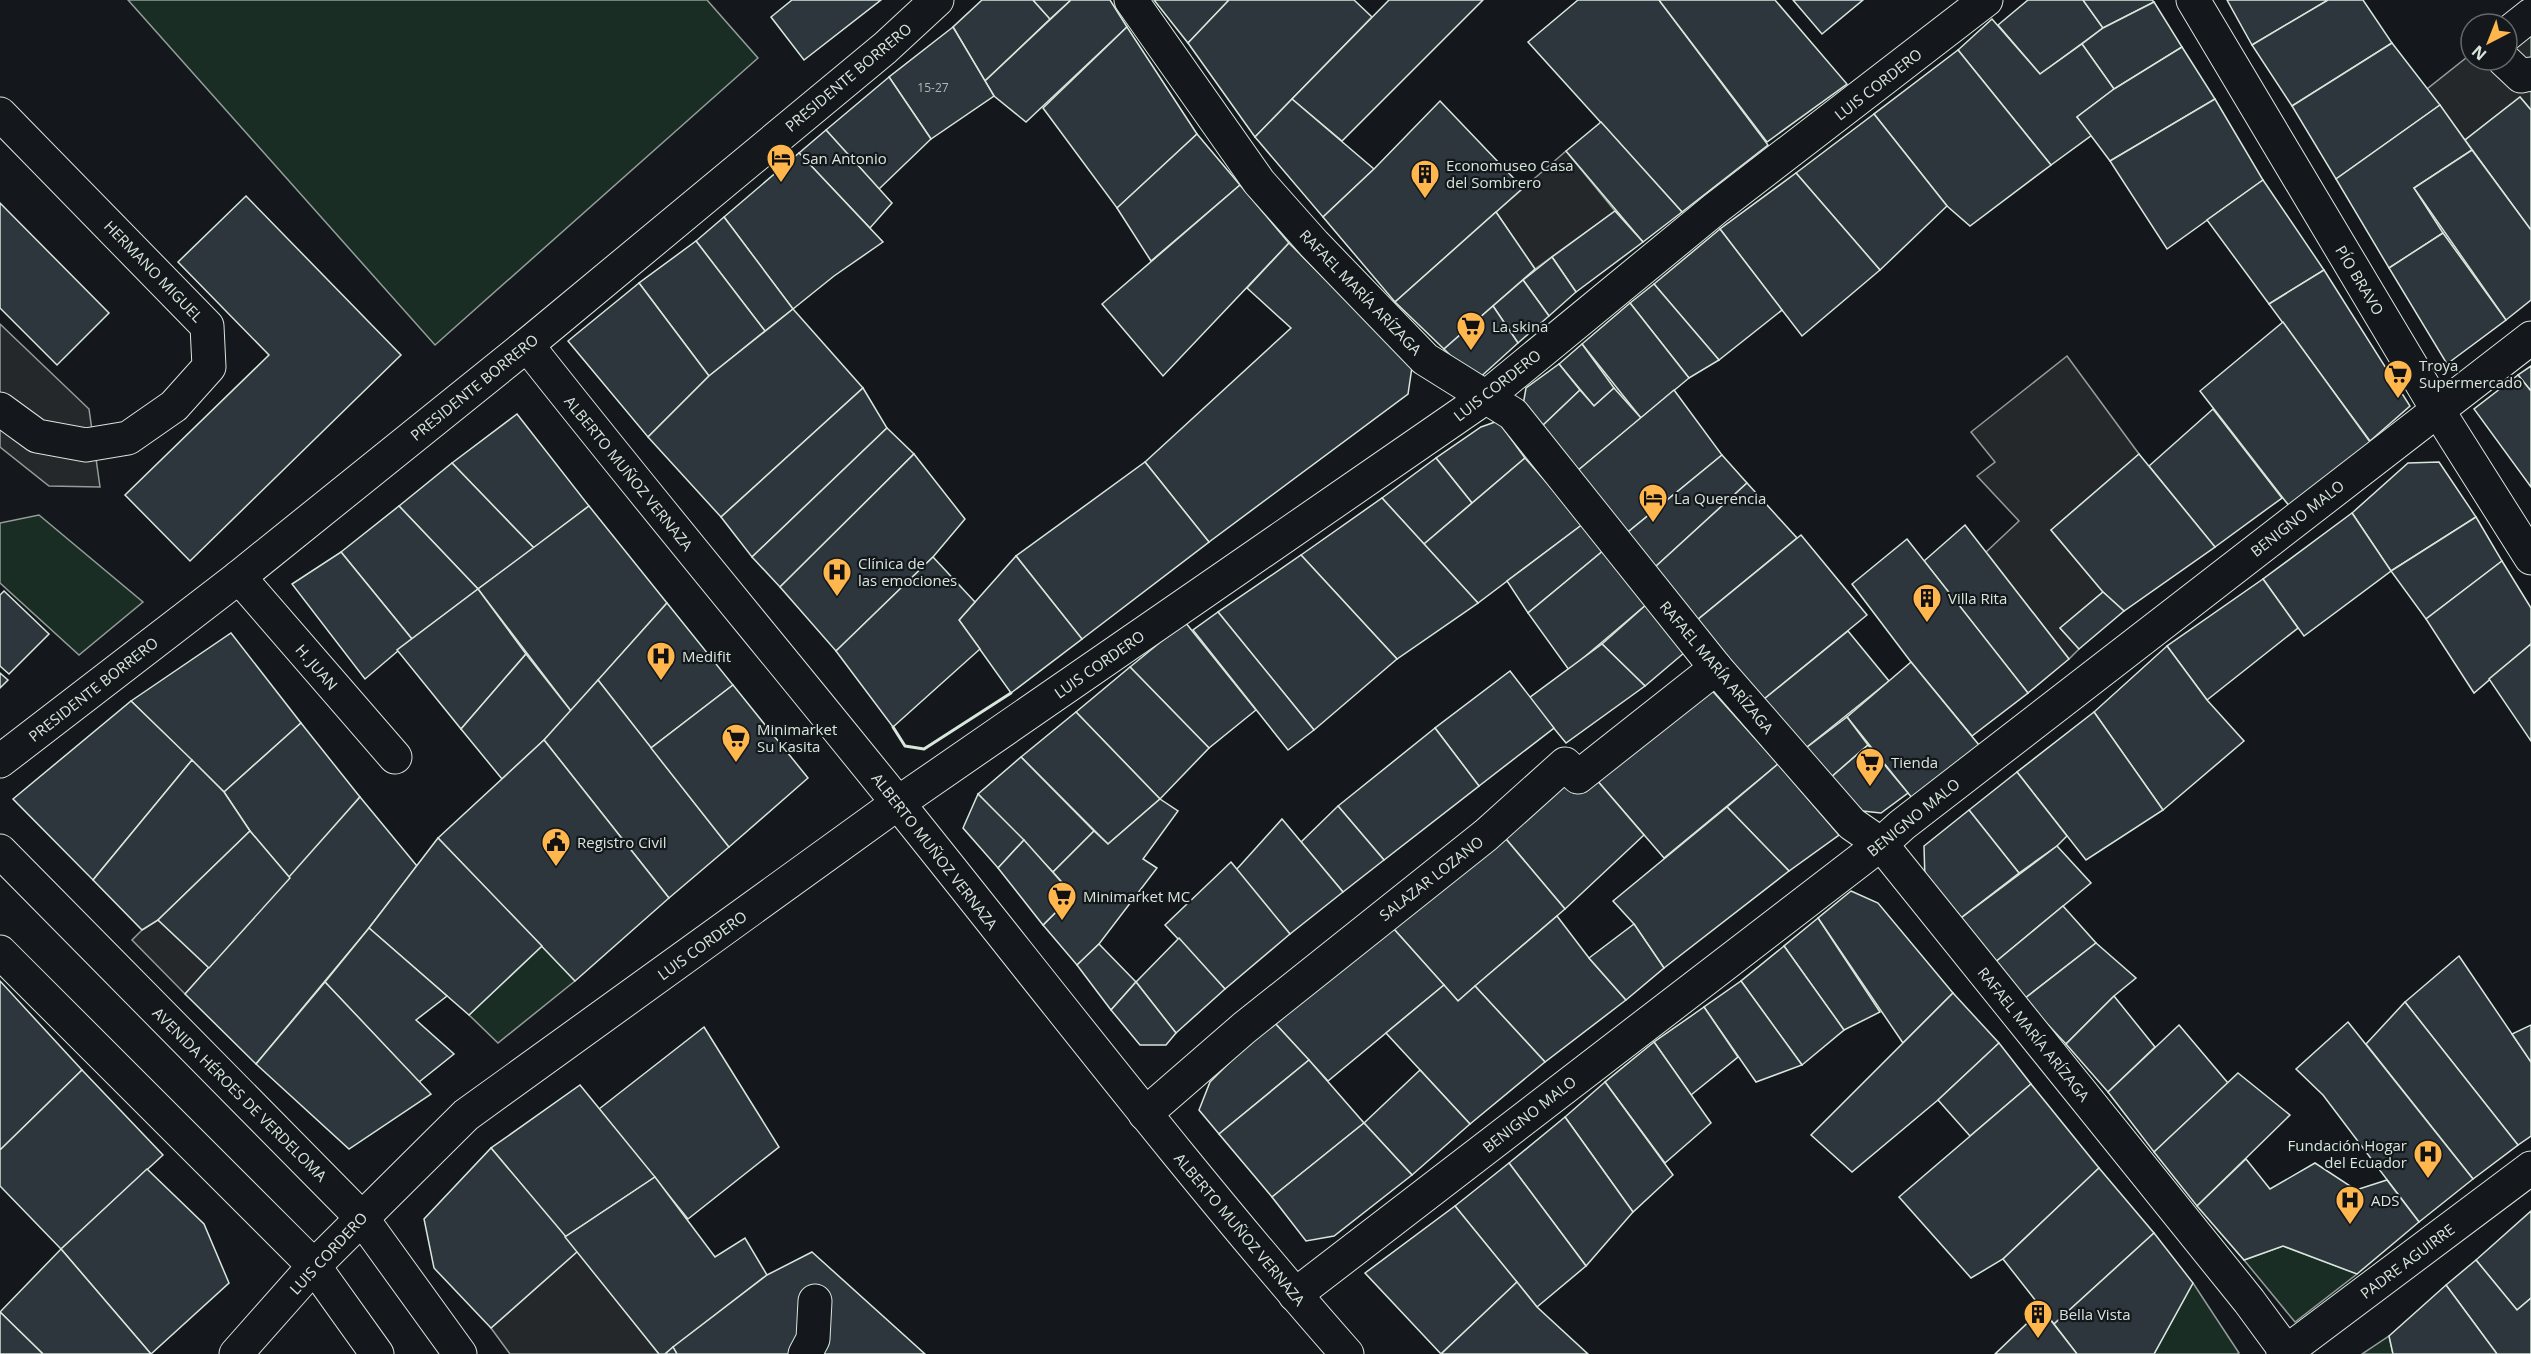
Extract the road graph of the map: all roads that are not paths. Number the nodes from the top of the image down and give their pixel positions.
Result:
1 (937, 0) edge
2 (1131, 0) edge
3 (1986, 0) edge
4 (2193, 0) edge
5 (2531, 15) edge
6 (2519, 24) edge
7 (2518, 72) edge
8 (2531, 74) edge
9 (0, 114) edge
10 (2531, 338) edge
11 (527, 345) junction
12 (1486, 397) junction
13 (0, 409) edge
14 (2437, 409) junction
15 (2531, 558) edge
16 (239, 577) junction
17 (1716, 668) junction
18 (395, 757) dead end
19 (0, 761) edge
20 (898, 803) junction
21 (1881, 844) junction
22 (0, 851) edge
23 (0, 952) edge
24 (1145, 1114) junction
25 (2531, 1167) edge
26 (361, 1217) junction
27 (314, 1266) junction
28 (1295, 1295) junction
29 (815, 1301) dead end
30 (2286, 1353) edge
31 (236, 1354) edge
32 (377, 1354) edge
33 (460, 1354) edge
34 (805, 1354) edge
35 (1347, 1354) edge

1 - 11 street, PRESIDENTE BORRERO
2 - 12 street, RAFAEL MARÍA ARÍZAGA
3 - 12 street, LUIS CORDERO
4 - 14 street, PÍO BRAVO
5 - 6 street
7 - 8 street
9 - 13 street, HERMANO MIGUEL
10 - 14 street, BENIGNO MALO
11 - 16 street, PRESIDENTE BORRERO
11 - 20 street, ALBERTO MUÑOZ VERNAZA
12 - 17 street, RAFAEL MARÍA ARÍZAGA
12 - 20 street, LUIS CORDERO
14 - 15 street, PÍO BRAVO
14 - 21 street, BENIGNO MALO
16 - 18 street, H. JUAN
16 - 19 street, PRESIDENTE BORRERO
17 - 21 street, RAFAEL MARÍA ARÍZAGA
17 - 24 street, SALAZAR LOZANO
20 - 24 street, ALBERTO MUÑOZ VERNAZA
20 - 26 street, LUIS CORDERO
21 - 28 street, BENIGNO MALO
21 - 30 street, RAFAEL MARÍA ARÍZAGA
22 - 26 street, AVENIDA HÉROES DE VERDELOMA
23 - 27 street
24 - 28 street, ALBERTO MUÑOZ VERNAZA
25 - 30 street, PADRE AGUIRRE
26 - 27 street, LUIS CORDERO
26 - 33 street, AVENIDA HÉROES DE VERDELOMA
27 - 31 street, LUIS CORDERO
27 - 32 street
28 - 35 street, ALBERTO MUÑOZ VERNAZA
29 - 34 street

